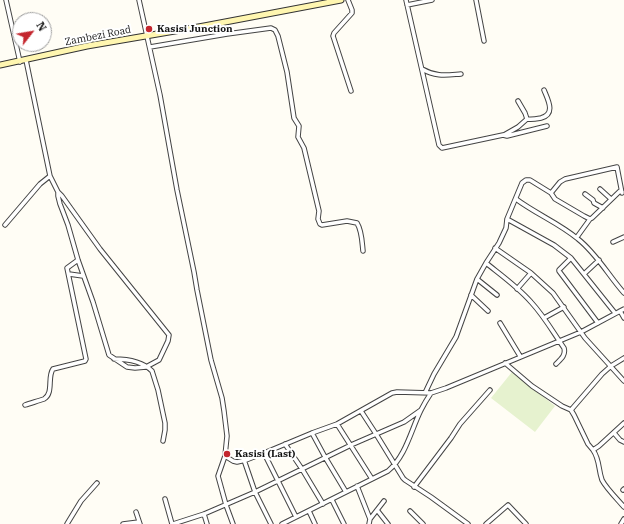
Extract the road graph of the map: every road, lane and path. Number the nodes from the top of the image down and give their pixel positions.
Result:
1 (6, 0) edge
2 (139, 0) edge
3 (341, 0) edge
4 (348, 0) edge
5 (406, 0) edge
6 (432, 0) edge
7 (476, 0) edge
8 (407, 5) junction
9 (147, 36) junction
10 (484, 41) dead end
11 (150, 47) junction
12 (26, 60) junction
13 (20, 62) junction
14 (0, 65) edge
15 (422, 69) junction
16 (462, 74) dead end
17 (350, 90) dead end
18 (544, 90) dead end
19 (518, 101) dead end
20 (527, 119) junction
21 (547, 126) dead end
22 (503, 135) junction
23 (50, 176) junction
24 (600, 189) dead end
25 (58, 192) junction
26 (623, 192) edge
27 (551, 193) junction
28 (585, 194) dead end
29 (516, 199) junction
30 (611, 199) junction
31 (603, 208) junction
32 (590, 218) junction
33 (507, 219) junction
34 (5, 225) dead end
35 (577, 237) junction
36 (624, 237) edge
37 (613, 242) dead end
38 (495, 248) junction
39 (363, 251) dead end
40 (571, 258) junction
41 (78, 260) junction
42 (599, 260) junction
43 (486, 262) junction
44 (531, 273) junction
45 (69, 274) junction
46 (584, 274) junction
47 (83, 276) junction
48 (477, 279) junction
49 (517, 289) junction
50 (624, 293) edge
51 (471, 295) junction
52 (496, 295) dead end
53 (564, 307) junction
54 (624, 309) edge
55 (620, 311) junction
56 (488, 312) dead end
57 (615, 313) junction
58 (544, 318) junction
59 (624, 318) edge
60 (500, 323) dead end
61 (598, 323) junction
62 (581, 332) junction
63 (558, 341) junction
64 (520, 356) junction
65 (624, 358) edge
66 (114, 359) junction
67 (505, 363) junction
68 (556, 364) dead end
69 (611, 366) junction
70 (146, 367) junction
71 (624, 381) edge
72 (490, 390) dead end
73 (425, 393) junction
74 (430, 393) junction
75 (25, 404) dead end
76 (421, 410) junction
77 (572, 410) junction
78 (361, 411) junction
79 (624, 423) edge
80 (337, 424) junction
81 (312, 433) junction
82 (614, 433) junction
83 (376, 434) junction
84 (163, 441) dead end
85 (624, 442) edge
86 (286, 444) junction
87 (351, 445) junction
88 (593, 450) junction
89 (264, 453) junction
90 (225, 456) junction
91 (325, 457) junction
92 (244, 460) junction
93 (394, 465) junction
94 (302, 470) junction
95 (372, 479) junction
96 (278, 481) junction
97 (97, 483) dead end
98 (357, 486) junction
99 (414, 487) junction
100 (255, 492) junction
101 (346, 492) junction
102 (165, 499) dead end
103 (332, 500) junction
104 (384, 501) dead end
105 (322, 504) junction
106 (226, 505) junction
107 (624, 508) edge
108 (309, 510) junction
109 (377, 510) junction
110 (410, 511) dead end
111 (136, 512) dead end
112 (204, 514) junction
113 (296, 517) junction
114 (70, 519) junction
115 (370, 519) junction
116 (624, 519) edge
117 (140, 523) edge
118 (285, 523) edge
119 (67, 524) edge
120 (74, 524) edge
121 (123, 524) edge
122 (173, 524) edge
123 (207, 524) edge
124 (233, 524) edge
125 (270, 524) edge
126 (315, 524) edge
127 (344, 524) edge
128 (368, 524) edge
129 (388, 524) edge
130 (423, 524) edge
131 (468, 524) edge
132 (486, 524) edge
133 (526, 524) edge
134 (621, 524) edge

1 - 13 street
2 - 9 street
3 - 9 main road, Zambezi Road
4 - 17 street
5 - 8 street
6 - 8 street
7 - 10 street
8 - 15 street
9 - 11 street
9 - 12 main road, Zambezi Road
11 - 39 street
11 - 90 street
12 - 13 main road, Zambezi Road
12 - 23 street
13 - 14 main road, Zambezi Road
15 - 16 street
15 - 22 street
18 - 20 street
19 - 20 street
20 - 22 street
21 - 22 street
23 - 25 street
23 - 34 street
24 - 30 street
25 - 41 street
25 - 70 street
26 - 27 street
26 - 30 street
27 - 29 street
27 - 32 street
28 - 31 street
29 - 33 street
29 - 35 street
30 - 31 street
31 - 32 street
32 - 35 street
33 - 38 street
33 - 40 street
35 - 42 street
36 - 37 street
38 - 43 street
38 - 44 street
40 - 46 street
40 - 61 street
41 - 45 street
41 - 47 street
42 - 46 street
42 - 50 street
43 - 48 street
43 - 49 street
44 - 49 street
44 - 53 street
45 - 47 street
45 - 75 street
46 - 57 street
47 - 66 street
48 - 51 street
48 - 52 street
49 - 58 street
51 - 56 street
51 - 73 street
53 - 58 street
53 - 62 street
54 - 55 street
55 - 57 street
55 - 59 street
57 - 61 street
58 - 63 street
60 - 64 street
61 - 62 street
62 - 63 street
62 - 69 street
63 - 64 street
63 - 68 street
64 - 67 street
65 - 69 street
66 - 70 street
66 - 70 street
67 - 74 street
67 - 77 street
69 - 71 street
69 - 77 street
70 - 84 street
72 - 99 street
73 - 74 street
73 - 78 street
74 - 76 street
76 - 83 street
76 - 93 street
77 - 88 street
78 - 80 street
78 - 83 street
79 - 82 street
80 - 81 street
80 - 87 street
81 - 86 street
81 - 91 street
82 - 85 street
82 - 88 street
83 - 87 street
83 - 93 street
86 - 89 street
86 - 94 street
87 - 91 street
87 - 95 street
88 - 107 street
89 - 92 street
89 - 96 street
90 - 92 street
90 - 106 street
91 - 94 street
91 - 101 street
92 - 100 street
93 - 95 street
93 - 99 street
94 - 96 street
94 - 105 street
95 - 98 street
96 - 100 street
96 - 113 street
97 - 114 street
98 - 101 street
98 - 115 street
99 - 131 street
100 - 106 street
100 - 125 street
101 - 103 street
102 - 122 street
103 - 105 street
103 - 127 street
104 - 109 street
105 - 108 street
106 - 112 street
106 - 124 street
108 - 113 street
108 - 126 street
109 - 115 street
109 - 129 street
110 - 130 street
111 - 117 street
112 - 122 street
112 - 123 street
113 - 118 street
114 - 119 street
114 - 120 street
115 - 128 street
116 - 134 street
117 - 121 street
132 - 133 street

